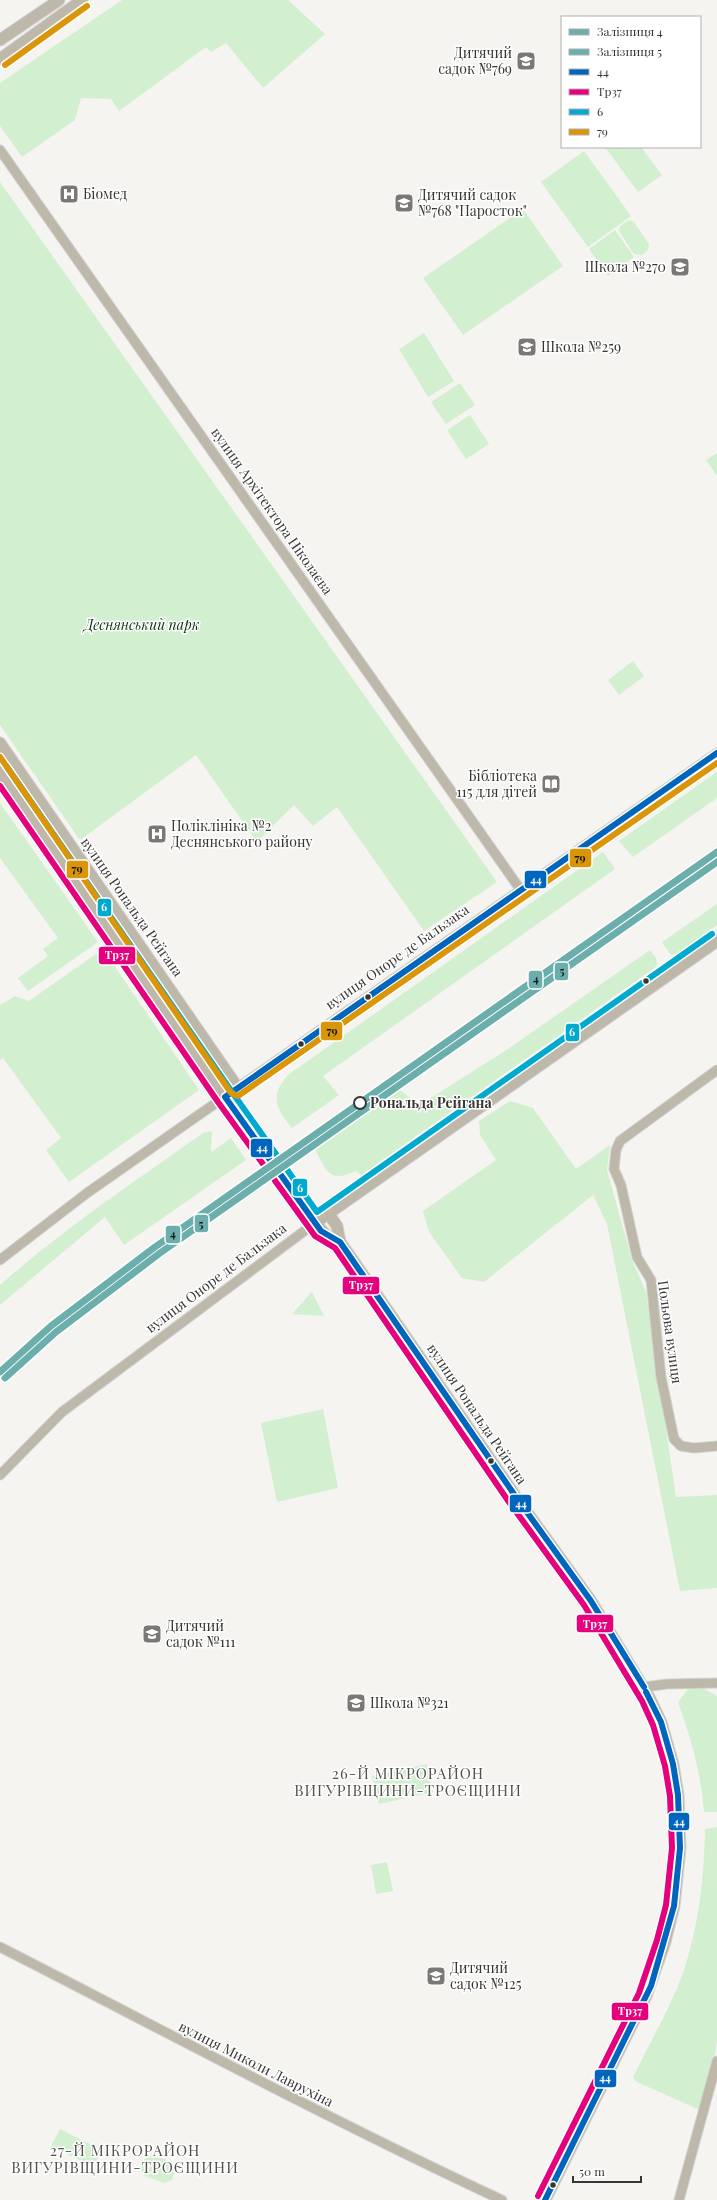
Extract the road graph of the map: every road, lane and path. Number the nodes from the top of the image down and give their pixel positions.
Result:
1 (59, 0) edge
2 (82, 0) edge
3 (0, 40) edge
4 (0, 58) edge
5 (0, 150) edge
6 (0, 743) edge
7 (717, 753) edge
8 (0, 772) edge
9 (520, 889) junction
10 (717, 941) edge
11 (717, 1070) edge
12 (238, 1088) junction
13 (225, 1097) junction
14 (328, 1213) junction
15 (315, 1223) junction
16 (340, 1242) junction
17 (0, 1260) edge
18 (717, 1446) edge
19 (0, 1475) edge
20 (717, 1683) edge
21 (644, 1688) junction
22 (0, 1947) edge
23 (717, 2061) edge
24 (502, 2200) edge
25 (545, 2200) edge
26 (679, 2200) edge

1 - 3 main road
2 - 4 main road
5 - 9 street, вулиця Архітектора Ніколаєва
6 - 12 main road, вулиця Рональда Рейгана
7 - 9 street, вулиця Оноре де Бальзака
8 - 13 main road
9 - 12 street, вулиця Оноре де Бальзака
10 - 14 main road, вулиця Оноре де Бальзака
11 - 18 street, Польова вулиця
12 - 13 street, вулиця Оноре де Бальзака
13 - 17 street, вулиця Оноре де Бальзака
14 - 15 main road, вулиця Оноре де Бальзака
14 - 16 main road, вулиця Рональда Рейгана
15 - 16 main road, вулиця Рональда Рейгана
15 - 19 street, вулиця Оноре де Бальзака
16 - 21 main road, вулиця Рональда Рейгана
20 - 21 street
21 - 25 main road, вулиця Рональда Рейгана
22 - 24 street, вулиця Миколи Лаврухіна
23 - 26 street

